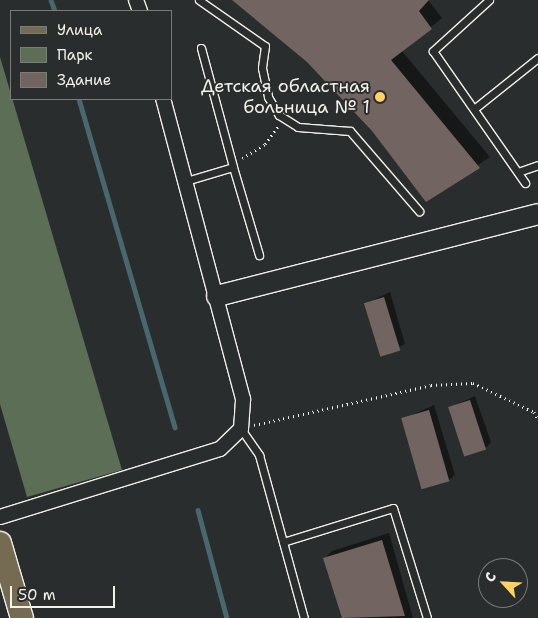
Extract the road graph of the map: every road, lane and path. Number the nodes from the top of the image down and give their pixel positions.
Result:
1 (200, 0) edge
2 (489, 0) edge
3 (201, 48) dead end
4 (538, 58) edge
5 (163, 100) edge
6 (474, 109) junction
7 (284, 118) junction
8 (232, 165) junction
9 (538, 165) edge
10 (518, 172) junction
11 (186, 181) junction
12 (525, 183) dead end
13 (419, 211) dead end
14 (538, 214) edge
15 (259, 255) dead end
16 (217, 296) junction
17 (538, 420) edge
18 (241, 429) junction
19 (0, 517) edge
20 (283, 542) junction
21 (0, 543) edge
22 (22, 618) edge
23 (304, 618) edge
24 (427, 618) edge

1 - 7 lane
2 - 6 lane
3 - 8 lane
4 - 6 lane
5 - 11 street
6 - 10 lane
7 - 8 path
7 - 13 lane
8 - 11 lane
8 - 15 lane
9 - 10 lane
10 - 12 lane
11 - 16 street
14 - 16 street
16 - 18 street
17 - 18 path
18 - 19 street
18 - 20 lane
20 - 23 lane
20 - 24 lane
21 - 22 main road

